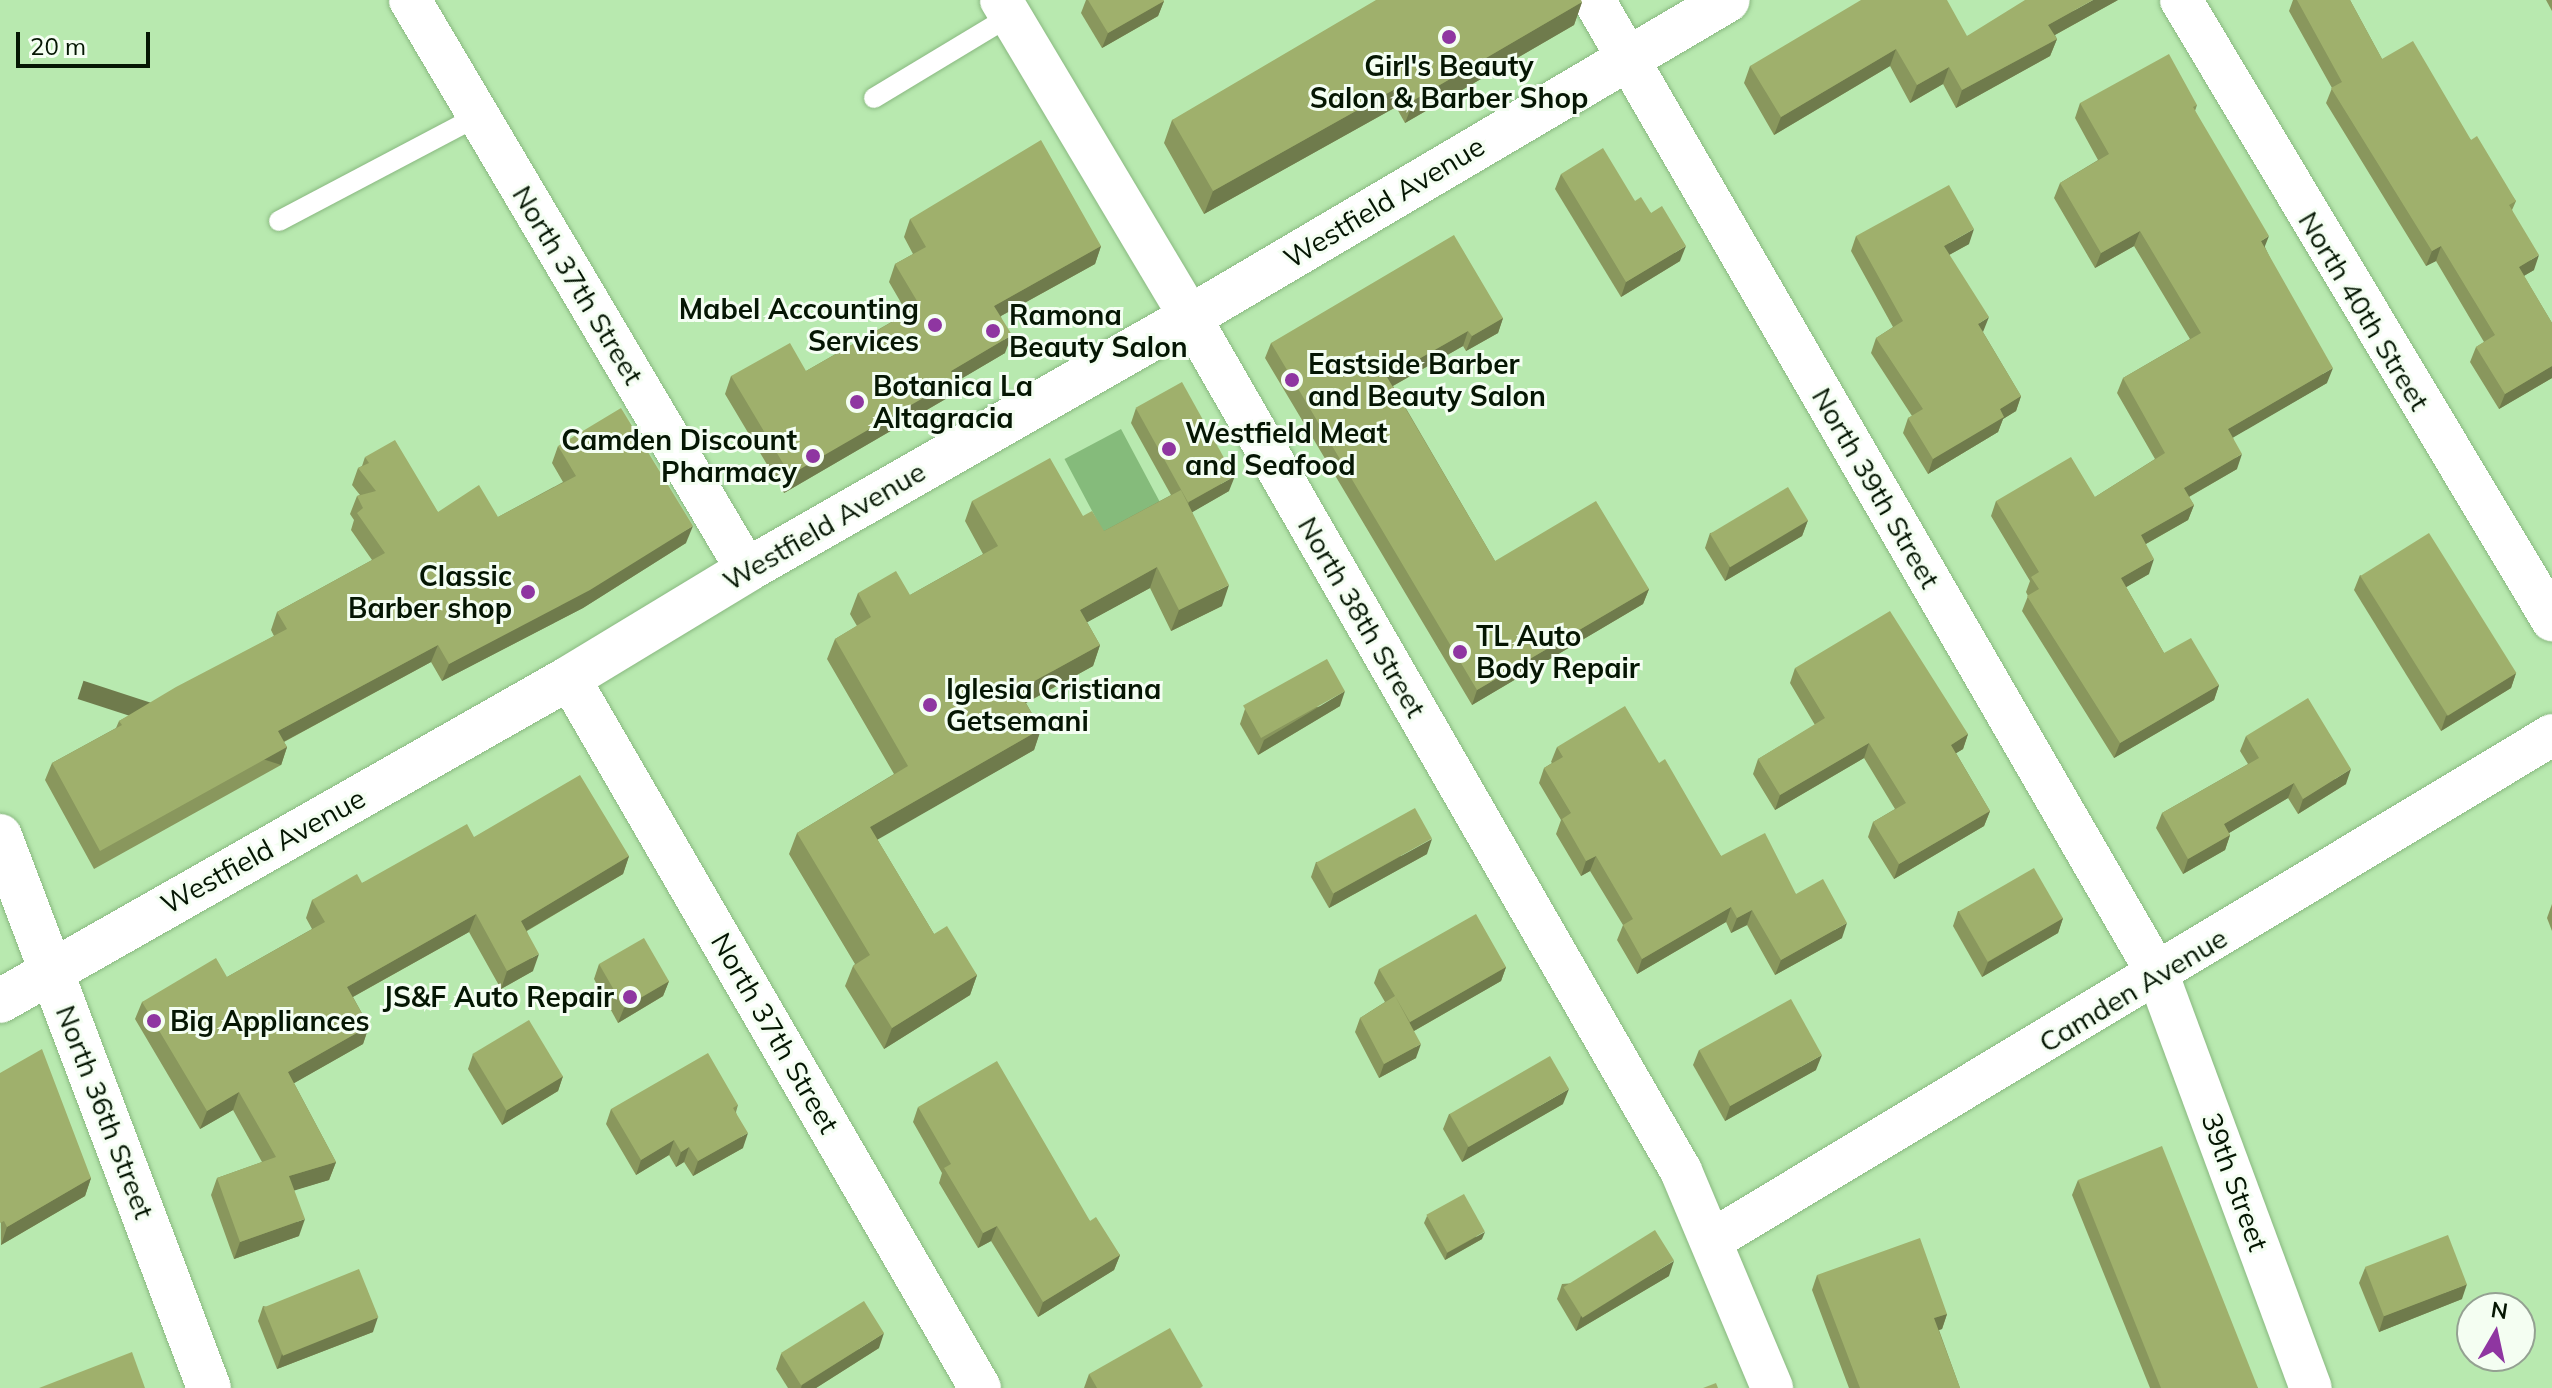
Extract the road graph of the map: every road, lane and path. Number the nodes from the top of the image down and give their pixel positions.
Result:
1 (410, 0) edge
2 (1594, 0) edge
3 (1728, 0) edge
4 (2181, 0) edge
5 (1005, 8) edge
6 (1627, 58) junction
7 (874, 98) dead end
8 (478, 116) junction
9 (279, 221) dead end
10 (1190, 317) junction
11 (747, 570) junction
12 (2552, 620) edge
13 (569, 678) junction
14 (2552, 735) edge
15 (0, 836) edge
16 (52, 971) junction
17 (2158, 975) junction
18 (0, 1001) edge
19 (1712, 1240) junction
20 (209, 1388) edge
21 (980, 1388) edge
22 (1772, 1388) edge
23 (2311, 1388) edge

1 - 8 street, North 37th Street
2 - 6 street, North 39th Street
3 - 6 street, Westfield Avenue
4 - 12 street, North 40th Street
5 - 7 lane
5 - 10 street, North 38th Street
6 - 10 street, Westfield Avenue
6 - 17 street, North 39th Street
8 - 9 lane
8 - 11 street, North 37th Street
10 - 11 street, Westfield Avenue
10 - 19 street, North 38th Street
11 - 13 street, Westfield Avenue
13 - 16 street, Westfield Avenue
13 - 21 street, North 37th Street
14 - 17 street, Camden Avenue
15 - 16 street, North 36th Street
16 - 18 street, Westfield Avenue
16 - 20 street, North 36th Street
17 - 19 street, Camden Avenue
17 - 23 street, 39th Street
19 - 22 street, North 38th Street

